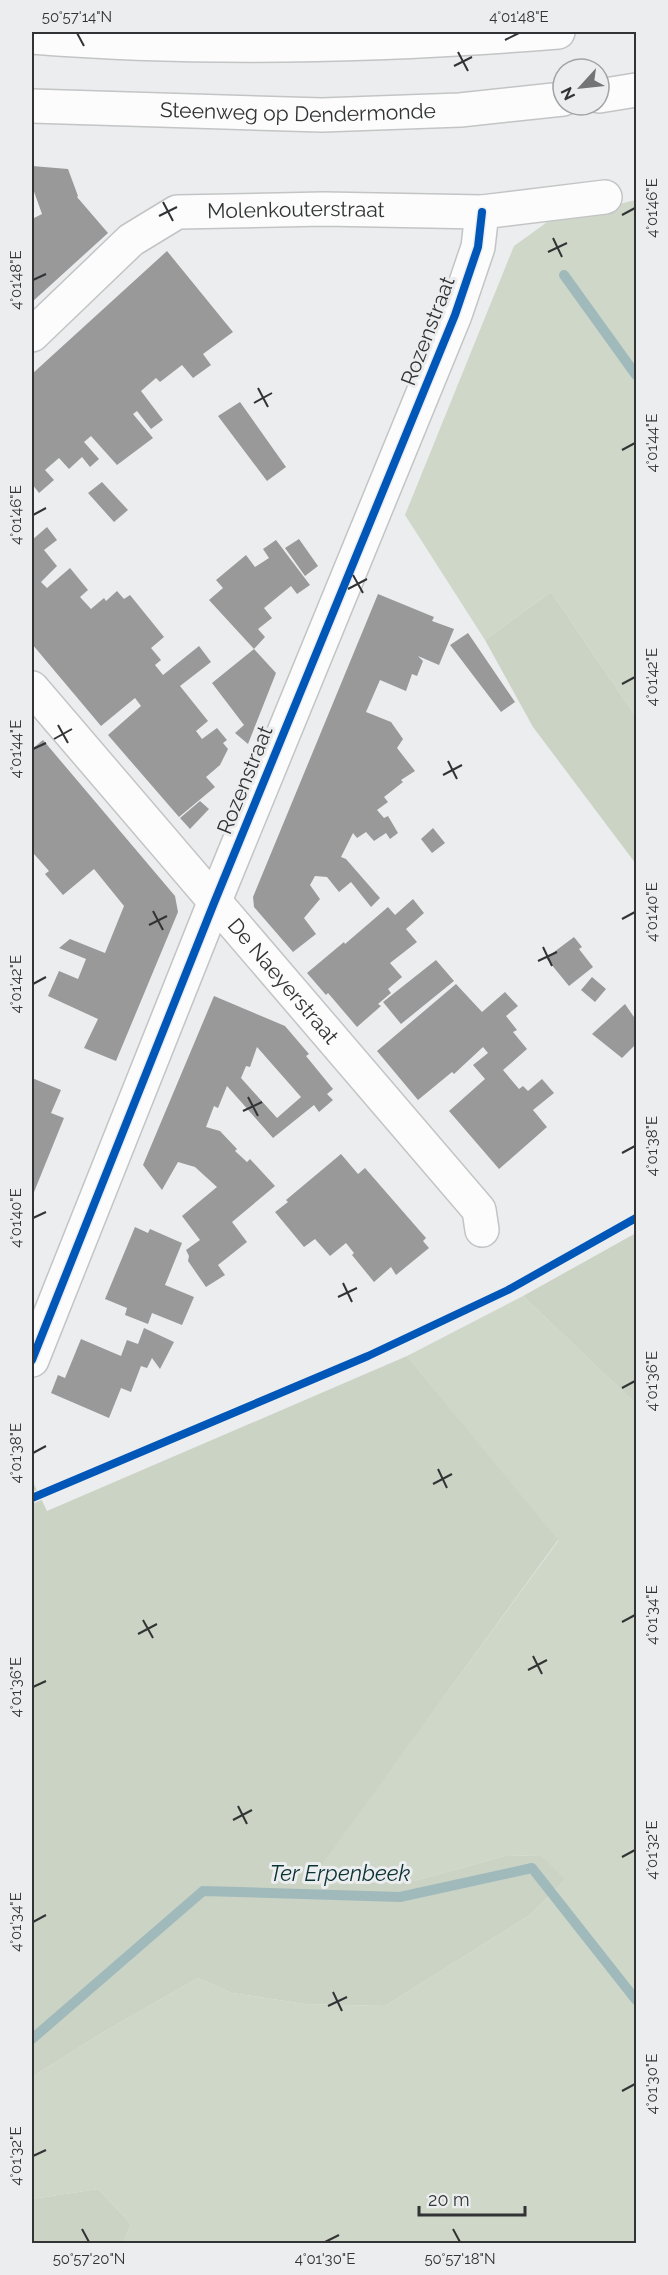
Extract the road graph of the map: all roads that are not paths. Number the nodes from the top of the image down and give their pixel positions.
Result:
1 (558, 32) edge
2 (32, 37) edge
3 (636, 90) edge
4 (611, 94) edge
5 (551, 100) edge
6 (32, 106) edge
7 (605, 197) dead end
8 (482, 212) junction
9 (32, 335) edge
10 (32, 688) edge
11 (214, 903) junction
12 (482, 1230) dead end
13 (32, 1360) edge

1 - 2 street
3 - 4 street
5 - 6 street, Steenweg op Dendermonde
7 - 8 street, Molenkouterstraat
8 - 9 street, Molenkouterstraat
8 - 11 street, Rozenstraat
10 - 11 street, De Naeyerstraat
11 - 12 street, De Naeyerstraat
11 - 13 street, Rozenstraat

